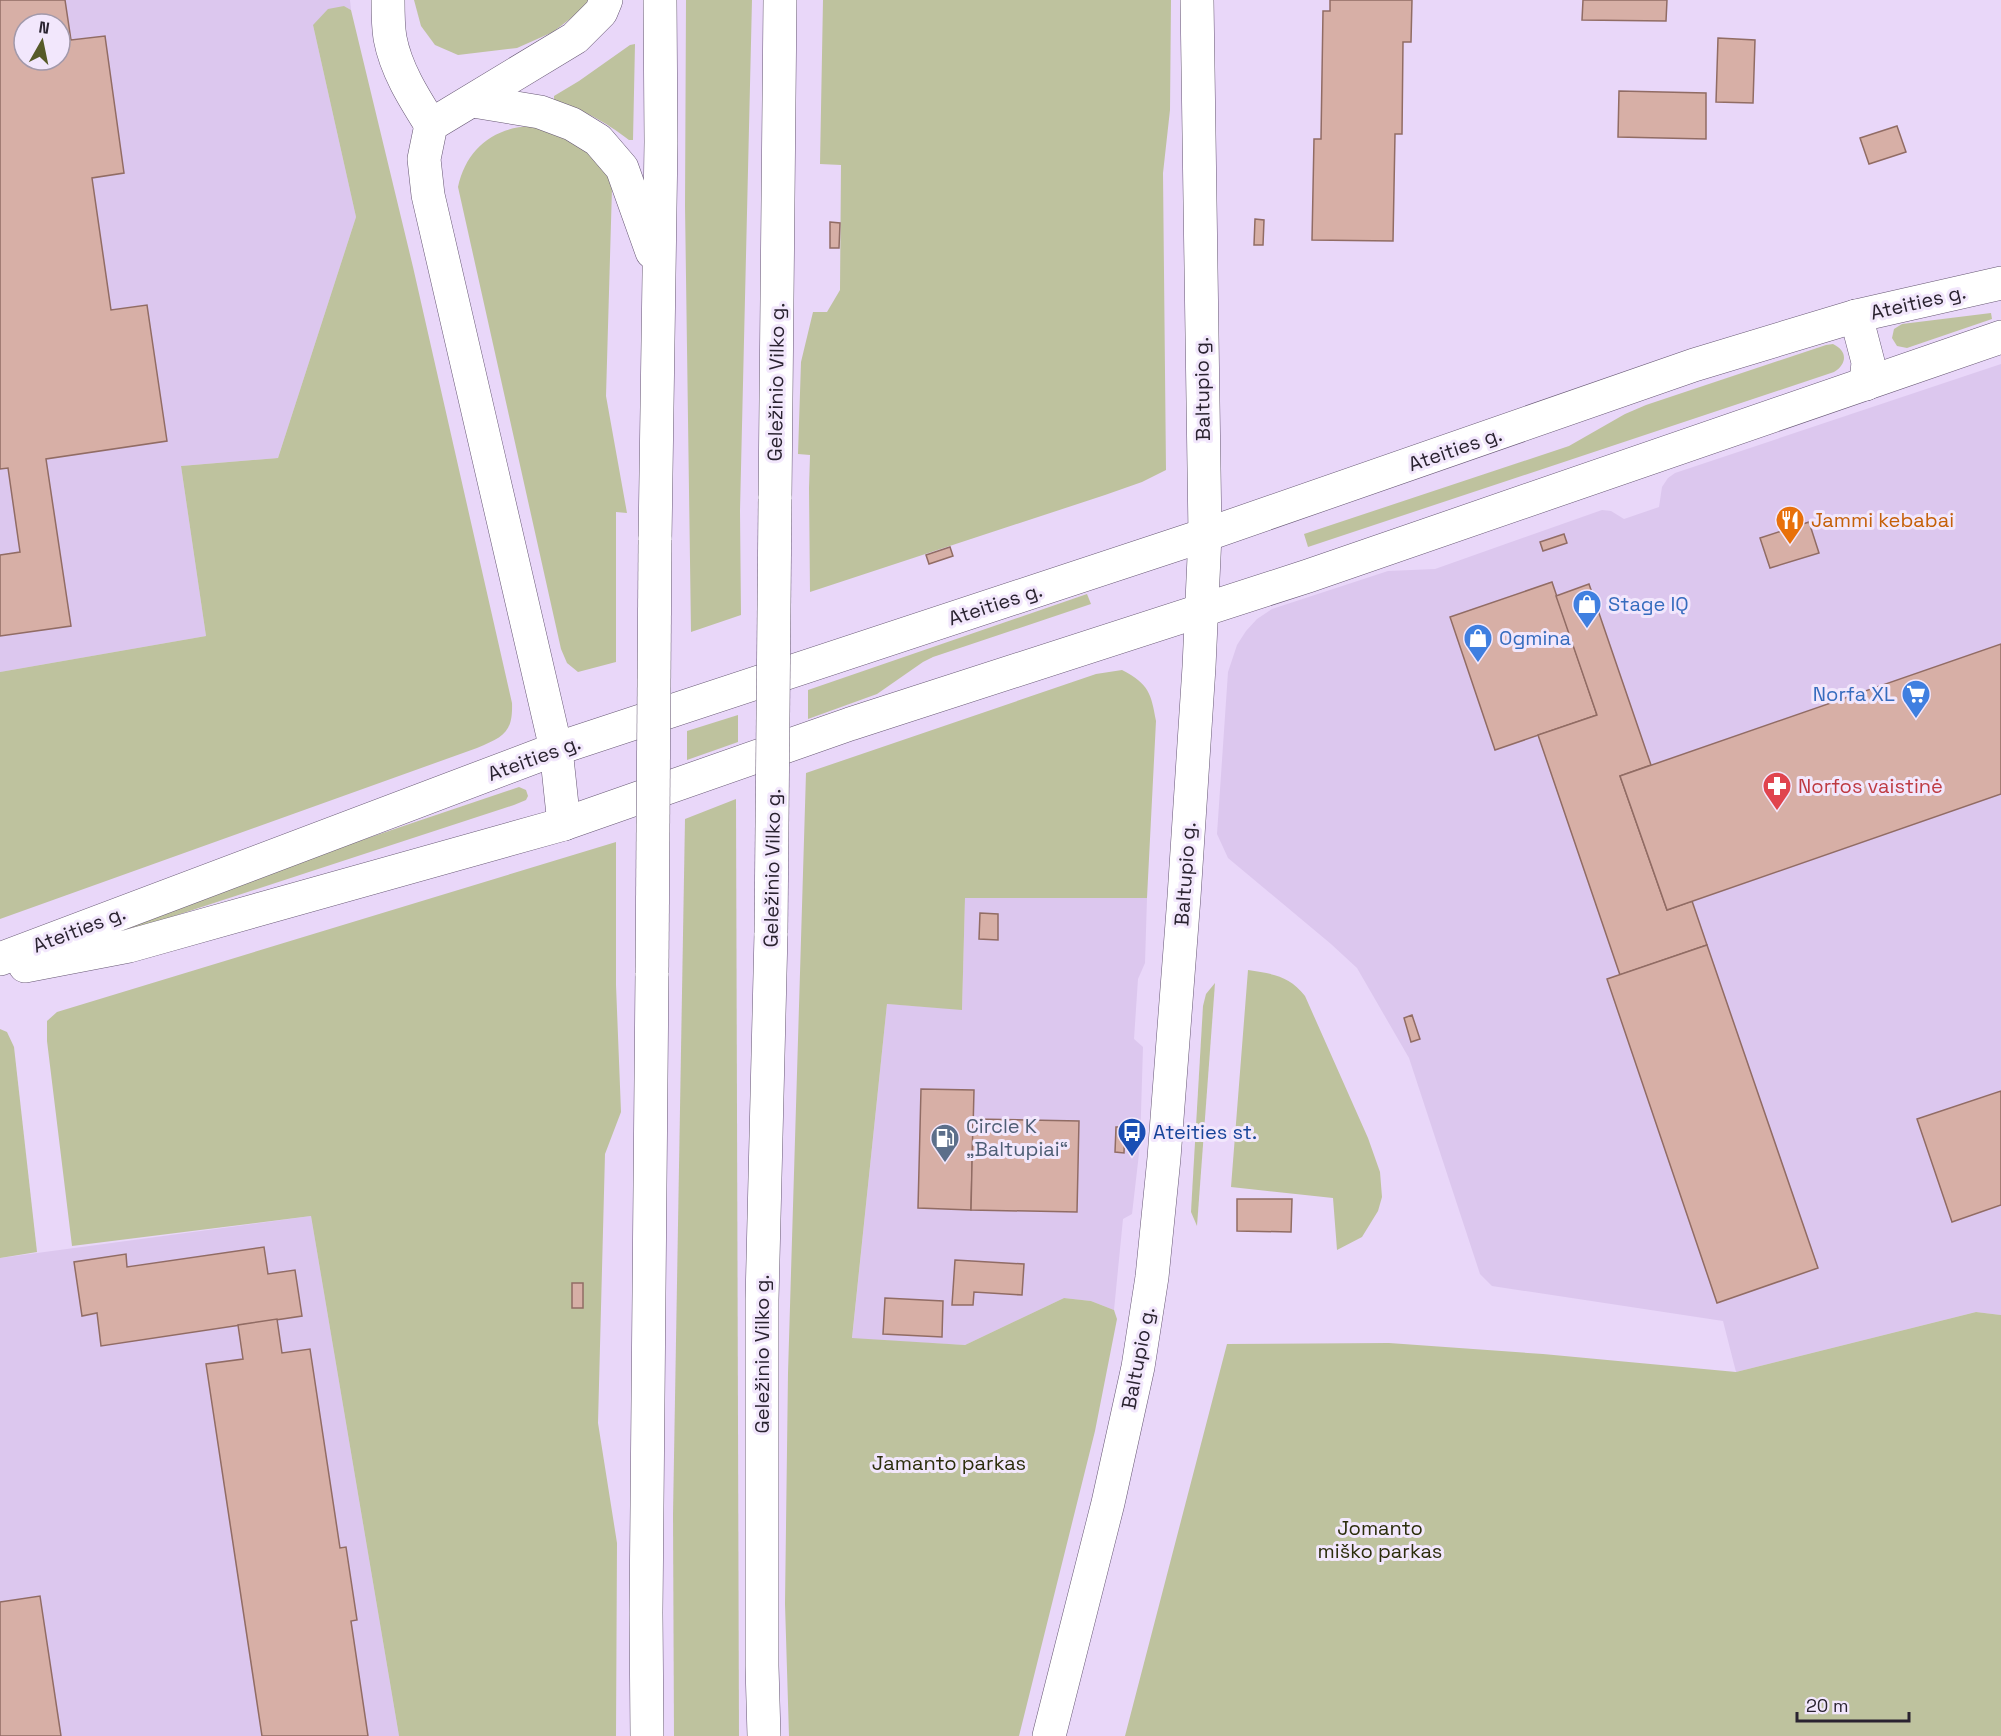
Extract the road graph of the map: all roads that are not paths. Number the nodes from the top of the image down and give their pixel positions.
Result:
1 (388, 0) edge
2 (606, 0) edge
3 (660, 0) edge
4 (780, 0) edge
5 (1197, 0) edge
6 (473, 101) junction
7 (431, 125) junction
8 (659, 273) junction
9 (2001, 283) edge
10 (1856, 316) junction
11 (2001, 337) edge
12 (1866, 384) junction
13 (1205, 535) junction
14 (1201, 612) junction
15 (556, 749) junction
16 (564, 824) junction
17 (0, 959) edge
18 (0, 971) edge
19 (647, 1736) edge
20 (764, 1736) edge
21 (1049, 1736) edge

1 - 7 main road
2 - 6 main road
3 - 8 main road
4 - 20 main road, Geležinio Vilko g., bridge
5 - 13 main road, Baltupio g.
6 - 7 main road
6 - 8 main road
7 - 15 main road
8 - 19 main road, bridge
9 - 10 main road, Ateities g.
10 - 12 main road
10 - 13 main road, Ateities g.
11 - 12 main road, Ateities g.
12 - 14 main road, Ateities g.
13 - 14 main road, Baltupio g.
13 - 15 main road, Ateities g.
14 - 16 main road, Ateities g.
14 - 21 main road, Baltupio g.
15 - 16 main road
15 - 17 main road, Ateities g.
16 - 18 main road, Ateities g.

